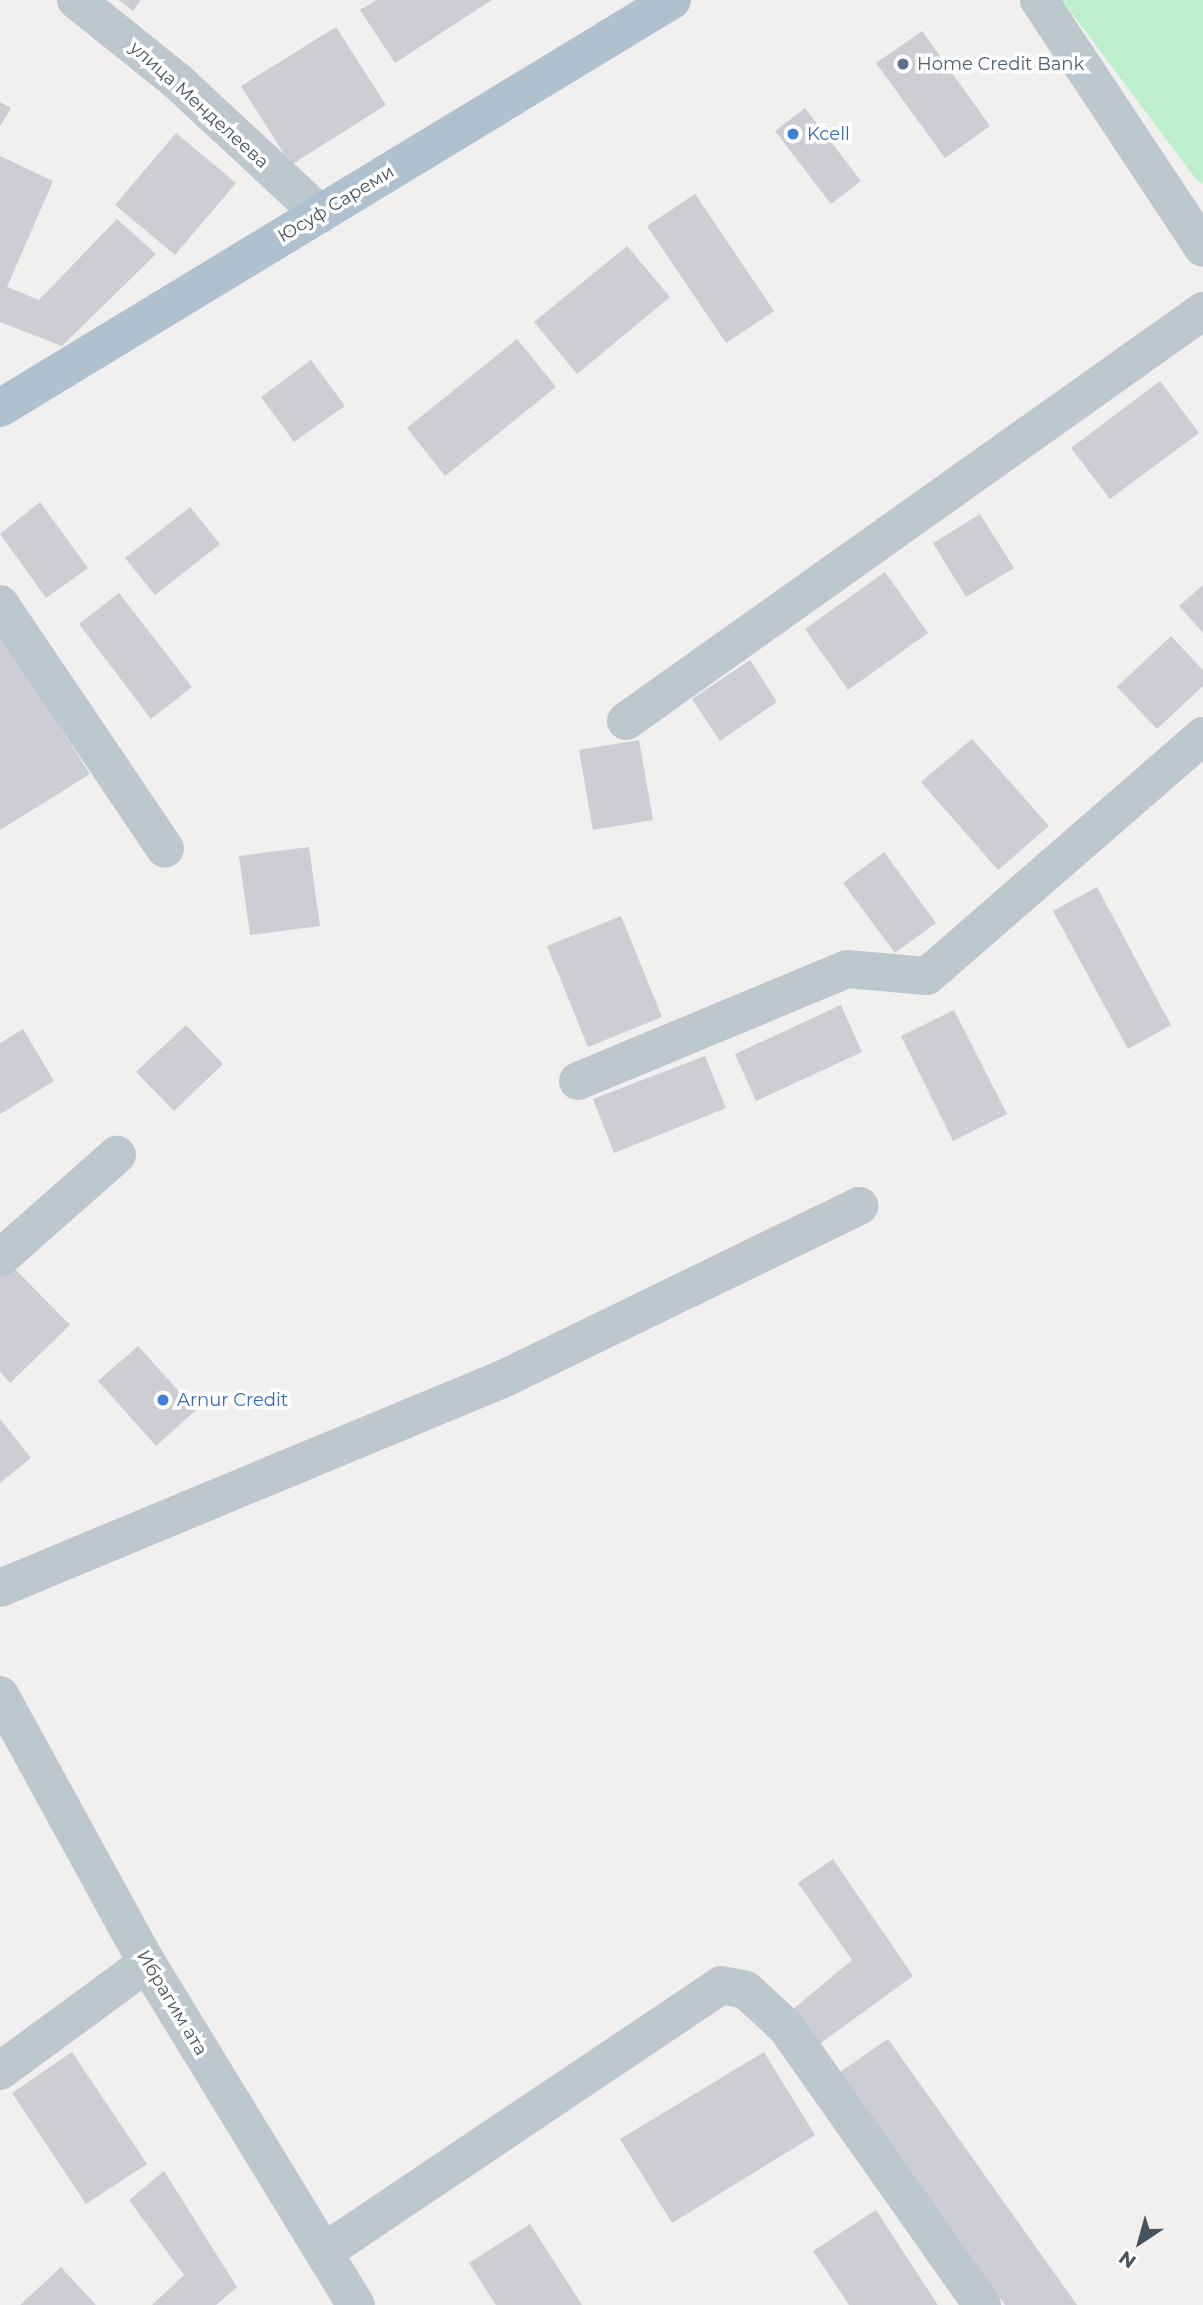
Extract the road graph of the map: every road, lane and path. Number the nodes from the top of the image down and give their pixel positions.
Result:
1 (76, 0) edge
2 (672, 0) edge
3 (1039, 0) edge
4 (320, 214) junction
5 (1203, 248) edge
6 (1203, 311) edge
7 (0, 408) edge
8 (0, 604) edge
9 (625, 721) dead end
10 (1203, 736) edge
11 (165, 849) dead end
12 (578, 1081) dead end
13 (117, 1155) dead end
14 (859, 1206) dead end
15 (0, 1258) edge
16 (0, 1588) edge
17 (0, 1695) edge
18 (147, 1963) junction
19 (0, 2071) edge
20 (324, 2252) junction
21 (356, 2305) edge
22 (982, 2305) edge

1 - 4 street, улица Менделеева
2 - 4 main road, Юсуф Сареми
3 - 5 street
4 - 7 main road, Юсуф Сареми
6 - 9 street
8 - 11 street
10 - 12 street
13 - 15 street
14 - 16 street
17 - 18 street, Ибрагим ата
18 - 19 street
18 - 20 street, Ибрагим ата
20 - 21 street, Ибрагим ата
20 - 22 street

